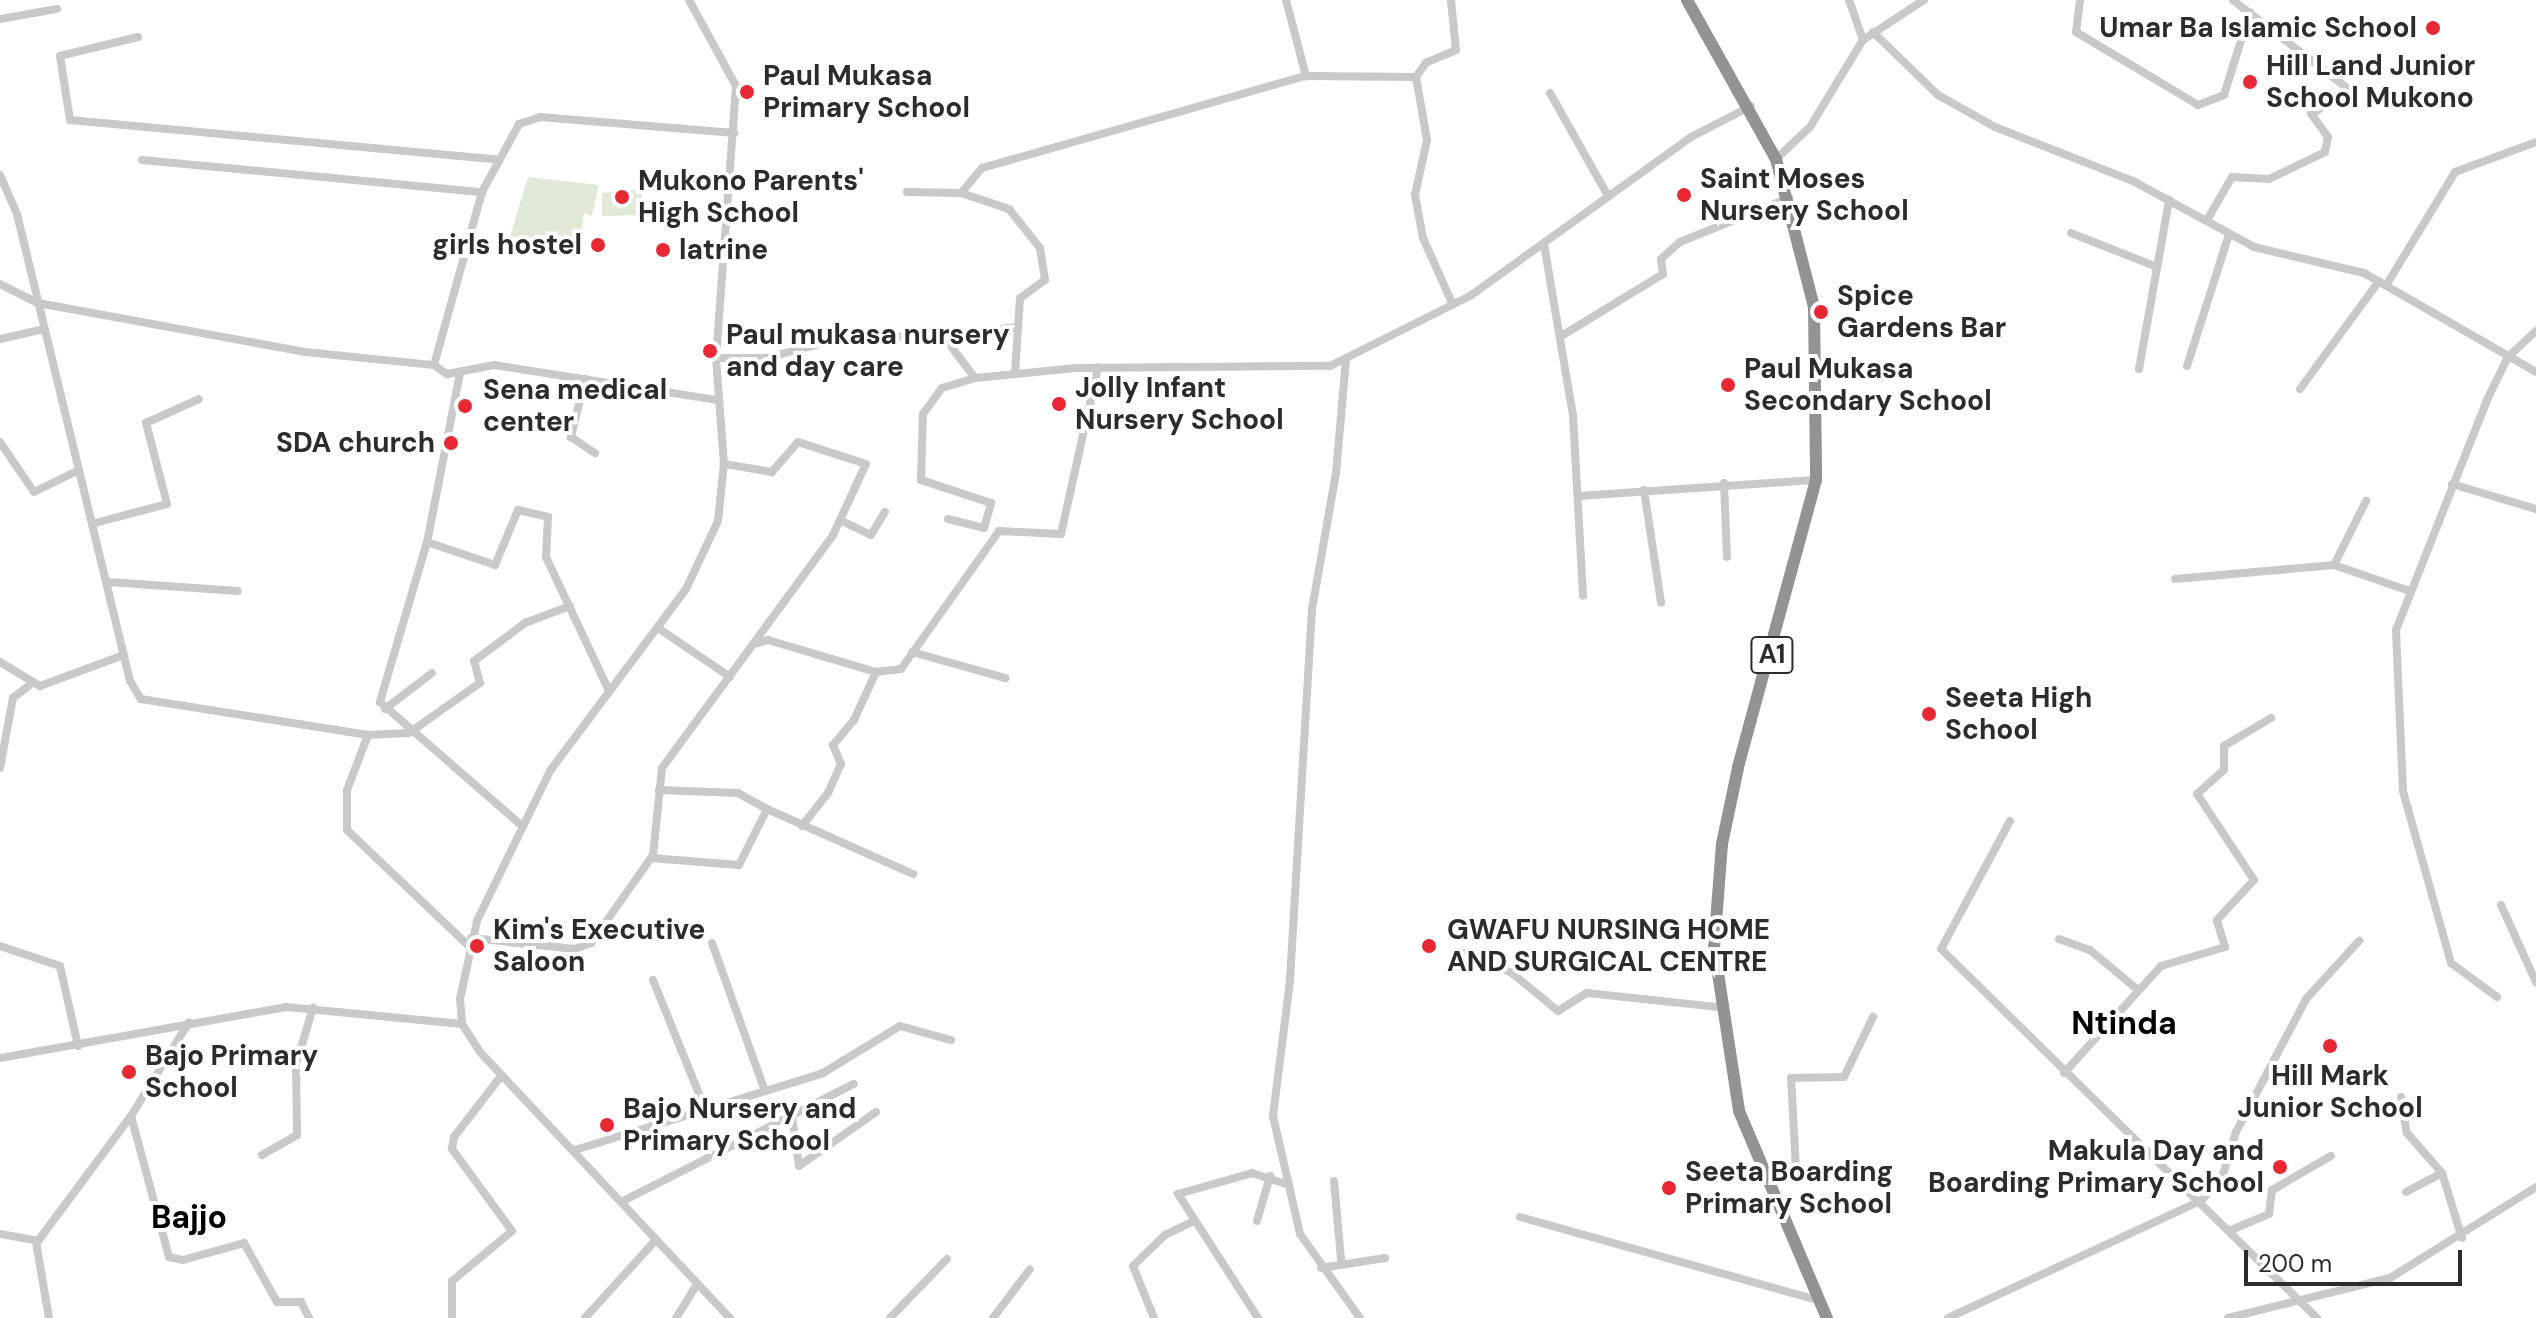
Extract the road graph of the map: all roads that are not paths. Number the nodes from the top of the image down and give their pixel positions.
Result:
1 (689, 0) edge
2 (1286, 0) edge
3 (1451, 0) edge
4 (1687, 0) edge
5 (1849, 0) edge
6 (1924, 0) edge
7 (2080, 0) edge
8 (2233, 0) edge
9 (57, 9) dead end
10 (2250, 12) junction
11 (0, 19) edge
12 (1873, 32) junction
13 (138, 37) dead end
14 (1863, 40) junction
15 (1306, 76) junction
16 (1416, 77) junction
17 (1550, 93) dead end
18 (1752, 106) junction
19 (734, 133) junction
20 (2536, 142) edge
21 (494, 159) junction
22 (1776, 159) junction
23 (142, 160) dead end
24 (0, 175) edge
25 (482, 192) junction
26 (907, 192) dead end
27 (961, 193) junction
28 (1608, 196) junction
29 (1790, 198) junction
30 (2169, 200) junction
31 (2207, 220) junction
32 (2071, 233) dead end
33 (2229, 234) junction
34 (1544, 244) junction
35 (2157, 267) junction
36 (2383, 282) junction
37 (0, 284) edge
38 (38, 303) junction
39 (1453, 305) junction
40 (1016, 327) junction
41 (44, 329) junction
42 (2536, 331) edge
43 (1563, 335) junction
44 (939, 337) junction
45 (0, 339) edge
46 (2508, 357) junction
47 (716, 358) junction
48 (1346, 359) junction
49 (434, 365) junction
50 (2187, 366) dead end
51 (1098, 367) junction
52 (2139, 369) dead end
53 (2536, 372) edge
54 (460, 373) junction
55 (1015, 373) junction
56 (975, 378) junction
57 (585, 379) junction
58 (2300, 389) dead end
59 (199, 399) dead end
60 (718, 400) junction
61 (0, 442) edge
62 (595, 453) dead end
63 (724, 464) junction
64 (79, 470) junction
65 (1816, 480) junction
66 (1724, 483) junction
67 (2452, 484) junction
68 (1644, 490) junction
69 (1579, 496) junction
70 (2366, 501) dead end
71 (2536, 509) edge
72 (885, 512) dead end
73 (948, 519) dead end
74 (840, 520) junction
75 (95, 523) junction
76 (427, 542) junction
77 (1727, 557) dead end
78 (2334, 565) junction
79 (2175, 579) dead end
80 (108, 582) junction
81 (238, 591) dead end
82 (2410, 591) junction
83 (1583, 596) dead end
84 (1661, 603) dead end
85 (570, 606) junction
86 (658, 628) junction
87 (754, 645) junction
88 (912, 652) junction
89 (124, 655) junction
90 (0, 662) edge
91 (876, 672) junction
92 (432, 673) dead end
93 (730, 677) junction
94 (1005, 678) dead end
95 (31, 684) junction
96 (609, 691) junction
97 (385, 709) junction
98 (2271, 718) dead end
99 (409, 733) junction
100 (368, 735) junction
101 (0, 768) edge
102 (659, 790) junction
103 (767, 809) junction
104 (2010, 821) dead end
105 (521, 825) junction
106 (802, 826) junction
107 (651, 858) junction
108 (913, 874) dead end
109 (2501, 905) dead end
110 (2059, 939) dead end
111 (2359, 941) dead end
112 (470, 942) junction
113 (712, 943) dead end
114 (0, 946) edge
115 (1466, 952) dead end
116 (653, 980) dead end
117 (2536, 982) edge
118 (2137, 989) junction
119 (2497, 997) dead end
120 (1719, 1007) junction
121 (313, 1008) junction
122 (1873, 1017) dead end
123 (189, 1022) junction
124 (462, 1024) junction
125 (951, 1040) dead end
126 (78, 1046) junction
127 (0, 1058) edge
128 (2064, 1073) junction
129 (502, 1075) junction
130 (854, 1084) dead end
131 (765, 1091) junction
132 (2401, 1097) dead end
133 (705, 1109) junction
134 (876, 1112) dead end
135 (131, 1116) junction
136 (792, 1116) junction
137 (575, 1150) junction
138 (262, 1155) dead end
139 (2331, 1156) dead end
140 (2442, 1173) junction
141 (1270, 1176) junction
142 (1762, 1176) junction
143 (1334, 1181) dead end
144 (1290, 1185) junction
145 (2536, 1187) edge
146 (2406, 1192) dead end
147 (2202, 1200) junction
148 (621, 1202) junction
149 (1520, 1217) dead end
150 (1257, 1221) dead end
151 (1192, 1222) junction
152 (2231, 1230) junction
153 (0, 1234) edge
154 (2462, 1238) junction
155 (36, 1242) junction
156 (654, 1242) junction
157 (1385, 1258) dead end
158 (947, 1259) dead end
159 (1341, 1260) junction
160 (1321, 1268) junction
161 (1030, 1269) dead end
162 (697, 1284) junction
163 (1820, 1301) junction
164 (2304, 1301) junction
165 (49, 1318) edge
166 (309, 1318) edge
167 (452, 1318) edge
168 (585, 1318) edge
169 (676, 1318) edge
170 (730, 1318) edge
171 (890, 1318) edge
172 (993, 1318) edge
173 (1154, 1318) edge
174 (1258, 1318) edge
175 (1360, 1318) edge
176 (1827, 1318) edge
177 (1948, 1318) edge
178 (2228, 1318) edge
179 (2317, 1318) edge

1 - 19 street
2 - 15 street
3 - 16 street
4 - 18 highway, A1
5 - 14 street
6 - 12 street
7 - 10 street
8 - 10 street
9 - 11 street
10 - 31 street
12 - 14 street
12 - 30 street
13 - 21 street
14 - 22 street
15 - 16 street
15 - 27 street
16 - 39 street
17 - 28 street
18 - 22 highway, A1
18 - 28 street
19 - 21 street
19 - 47 street
20 - 36 street
21 - 25 street
22 - 29 highway, A1
23 - 25 street
24 - 38 street
25 - 49 street
26 - 27 street
27 - 40 street
28 - 34 street
29 - 43 street
29 - 65 highway, A1
30 - 31 street
30 - 35 street
31 - 33 street
32 - 35 street
33 - 36 street
33 - 50 street
34 - 39 street
34 - 43 street
35 - 52 street
36 - 46 street
36 - 58 street
37 - 38 street
38 - 41 street
38 - 49 street
39 - 48 street
40 - 44 street
40 - 55 street
41 - 45 street
41 - 64 street
42 - 46 street
43 - 69 street
44 - 47 street
44 - 56 street
46 - 53 street
46 - 67 street
47 - 60 street
48 - 51 street
48 - 144 street
49 - 54 street
51 - 55 street
51 - 88 street
54 - 57 street
54 - 76 street
55 - 56 street
56 - 73 street
57 - 60 street
57 - 62 street
59 - 75 street
60 - 63 street
61 - 64 street
63 - 74 street
63 - 86 street
64 - 75 street
65 - 66 street
65 - 120 highway, A1
66 - 68 street
66 - 77 street
67 - 71 street
67 - 82 street
68 - 69 street
68 - 84 street
69 - 83 street
70 - 78 street
72 - 74 street
74 - 87 street
75 - 80 street
76 - 85 street
76 - 97 street
78 - 79 street
78 - 82 street
80 - 81 street
80 - 89 street
82 - 119 street
85 - 96 street
85 - 99 street
86 - 93 street
86 - 96 street
87 - 91 street
87 - 93 street
88 - 91 street
88 - 94 street
89 - 95 street
89 - 100 street
90 - 95 street
91 - 106 street
92 - 97 street
93 - 102 street
95 - 101 street
96 - 105 street
97 - 99 street
98 - 118 street
99 - 100 street
99 - 105 street
100 - 112 street
102 - 103 street
102 - 107 street
103 - 106 street
103 - 107 street
104 - 128 street
105 - 112 street
106 - 108 street
107 - 112 street
109 - 117 street
110 - 118 street
111 - 147 street
112 - 124 street
113 - 131 street
114 - 126 street
115 - 120 street
116 - 133 street
118 - 128 street
120 - 142 highway, A1
121 - 123 street
121 - 124 street
121 - 138 street
122 - 142 street
123 - 126 street
123 - 135 street
124 - 129 street
125 - 131 street
126 - 127 street
128 - 147 street
129 - 137 street
129 - 167 street
130 - 136 street
131 - 133 street
132 - 140 street
133 - 137 street
134 - 136 street
135 - 155 street
135 - 166 street
136 - 148 street
137 - 148 street
139 - 152 street
140 - 146 street
140 - 154 street
141 - 144 street
141 - 150 street
141 - 151 street
142 - 163 highway, A1
143 - 159 street
144 - 160 street
145 - 154 street
147 - 152 street
147 - 177 street
148 - 156 street
149 - 163 street
151 - 173 street
151 - 174 street
152 - 164 street
153 - 155 street
154 - 164 street
155 - 165 street
156 - 162 street
156 - 168 street
157 - 159 street
158 - 171 street
159 - 160 street
160 - 175 street
161 - 172 street
162 - 169 street
162 - 170 street
163 - 176 highway, A1
164 - 178 street
164 - 179 street

